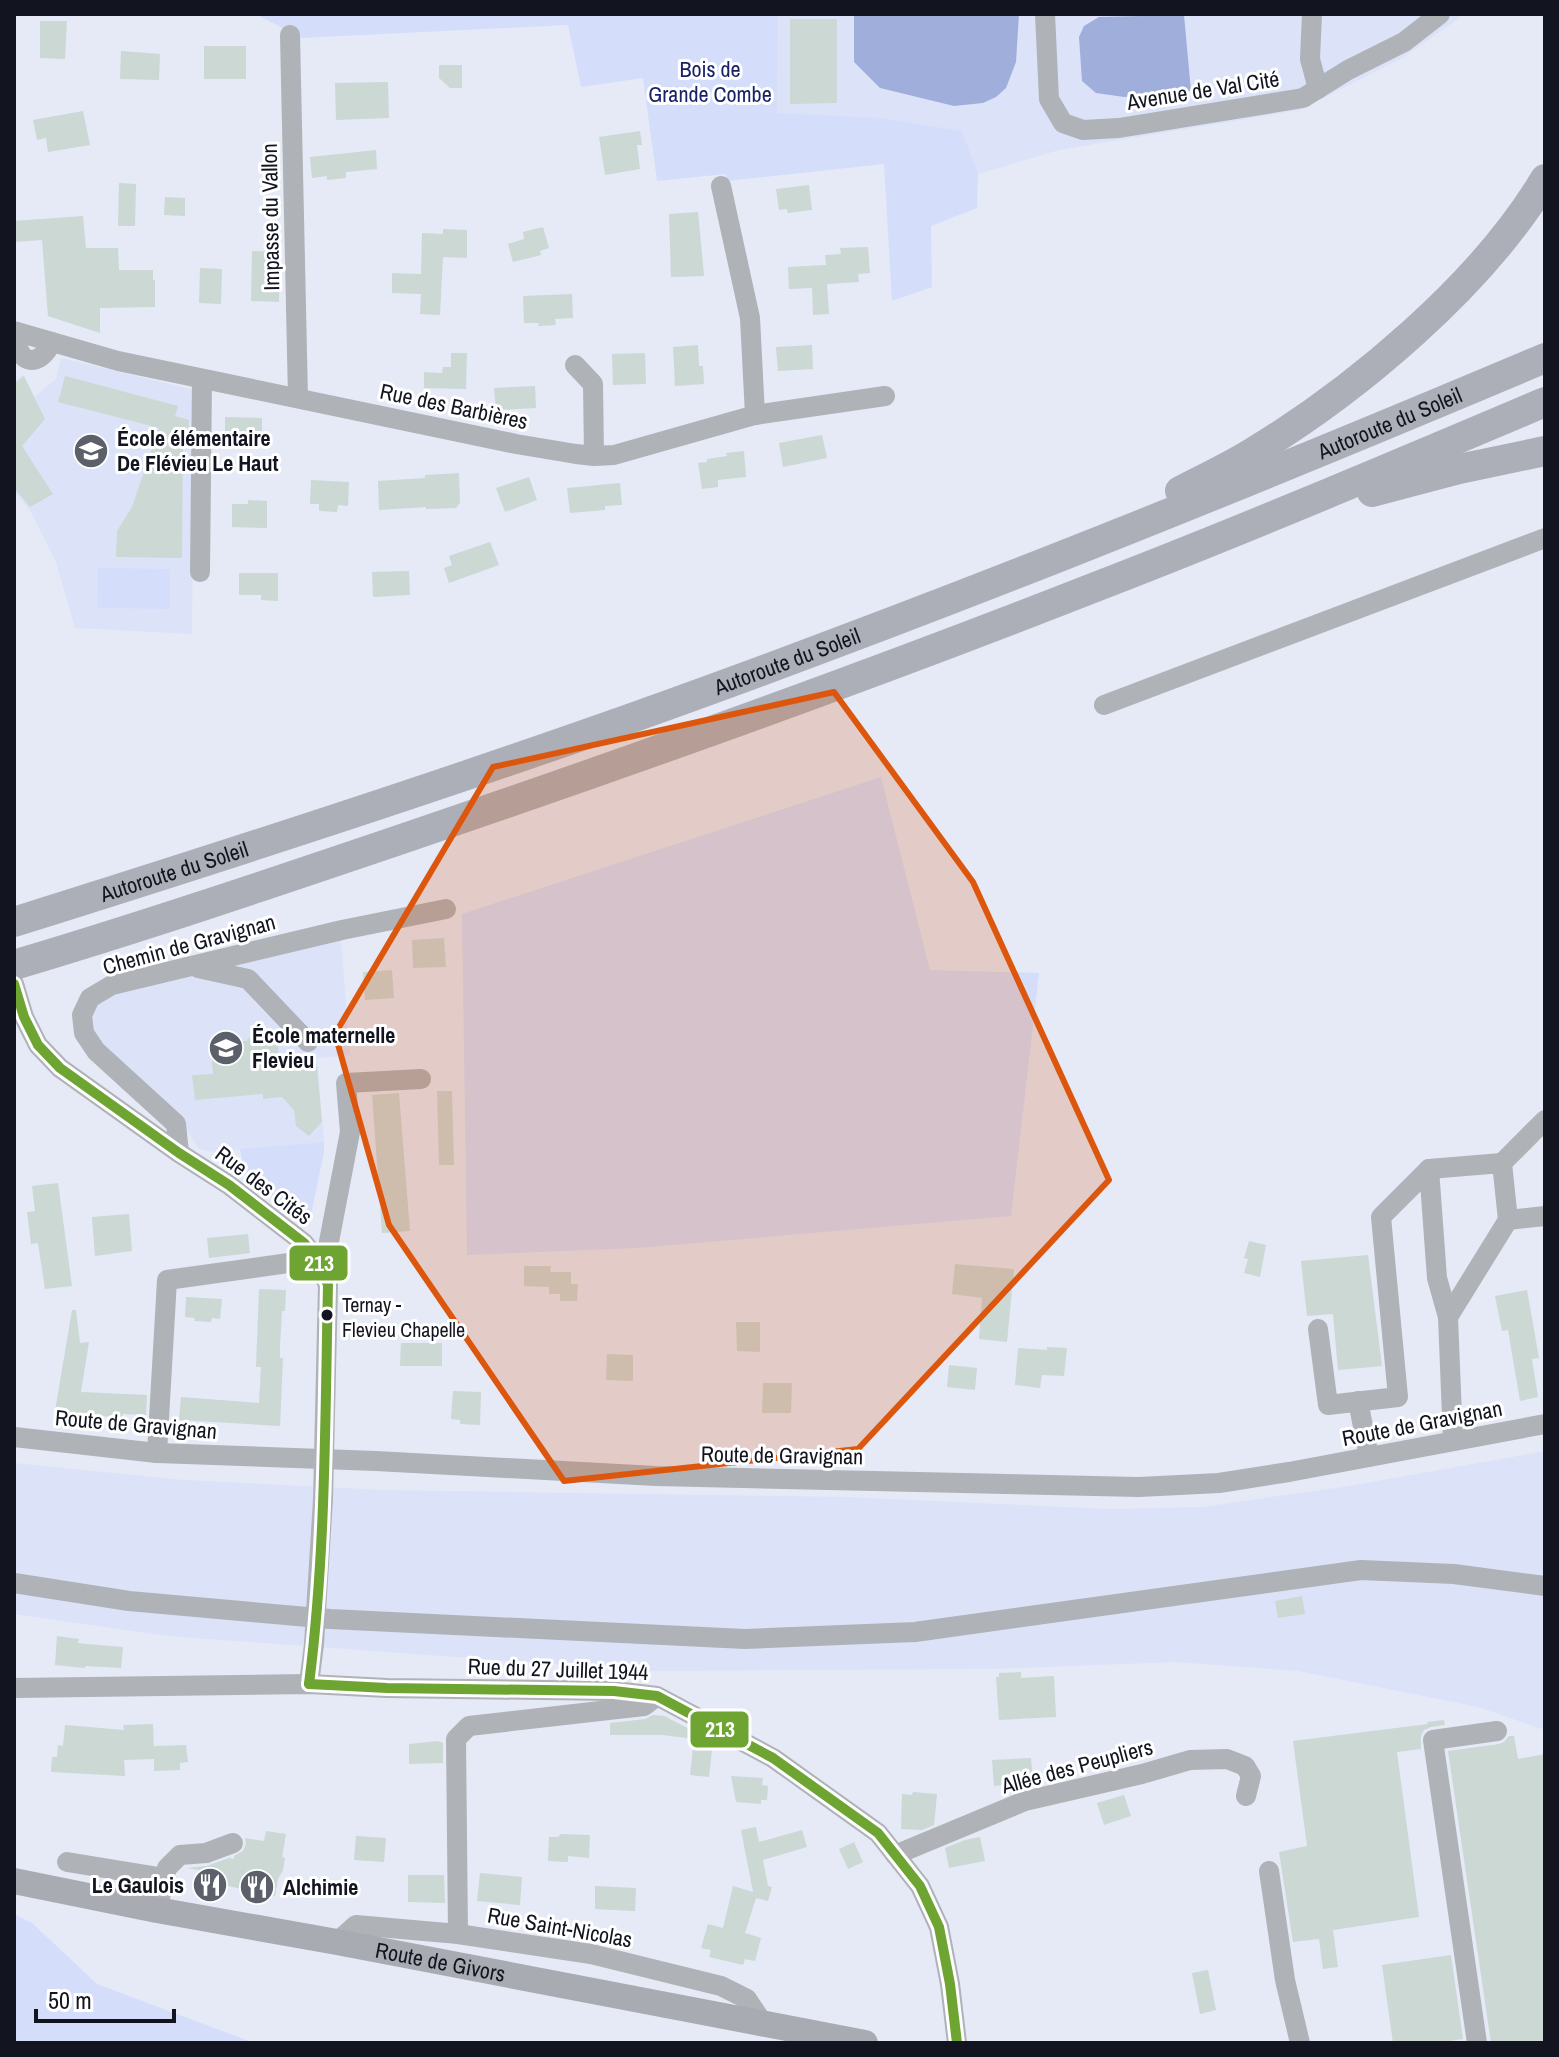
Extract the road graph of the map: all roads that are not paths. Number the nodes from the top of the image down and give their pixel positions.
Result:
1 (1045, 14) edge
2 (1312, 14) edge
3 (1440, 14) edge
4 (290, 35) dead end
5 (1318, 89) junction
6 (1545, 179) edge
7 (721, 186) dead end
8 (15, 332) edge
9 (1545, 358) edge
10 (575, 365) dead end
11 (202, 379) junction
12 (885, 396) dead end
13 (298, 398) junction
14 (1545, 402) edge
15 (755, 415) junction
16 (1545, 451) edge
17 (594, 456) junction
18 (1260, 522) junction
19 (1545, 538) edge
20 (1053, 559) junction
21 (200, 572) dead end
22 (1104, 705) dead end
23 (446, 909) dead end
24 (14, 922) edge
25 (14, 965) edge
26 (194, 966) junction
27 (14, 984) edge
28 (308, 1042) dead end
29 (421, 1079) dead end
30 (1545, 1120) edge
31 (179, 1153) junction
32 (1502, 1163) junction
33 (1429, 1169) junction
34 (1545, 1216) edge
35 (1508, 1220) junction
36 (317, 1259) junction
37 (1448, 1317) junction
38 (1318, 1329) dead end
39 (1358, 1401) junction
40 (1545, 1424) edge
41 (14, 1437) edge
42 (1453, 1441) junction
43 (157, 1453) junction
44 (1369, 1457) junction
45 (323, 1460) junction
46 (14, 1583) edge
47 (1545, 1586) edge
48 (309, 1684) junction
49 (14, 1688) edge
50 (657, 1696) junction
51 (1497, 1731) dead end
52 (1246, 1796) dead end
53 (233, 1843) dead end
54 (895, 1855) junction
55 (67, 1862) dead end
56 (1269, 1871) dead end
57 (165, 1878) junction
58 (14, 1881) edge
59 (157, 1910) junction
60 (458, 1934) junction
61 (337, 1942) junction
62 (763, 2023) junction
63 (865, 2043) edge
64 (957, 2043) edge
65 (1300, 2043) edge
66 (1477, 2043) edge

1 - 5 street, Avenue de Val Cité
2 - 5 street
3 - 5 street, Avenue de Val Cité
4 - 13 street, Impasse du Vallon
6 - 20 highway
7 - 15 street
8 - 11 street, Rue des Barbières
9 - 20 highway, Autoroute du Soleil
10 - 17 street
11 - 13 street, Rue des Barbières
11 - 21 street
12 - 15 street, Rue des Barbières
13 - 17 street, Rue des Barbières
14 - 18 highway, Autoroute du Soleil
15 - 17 street, Rue des Barbières
16 - 18 highway
18 - 25 highway, Autoroute du Soleil
19 - 22 street
20 - 24 highway, Autoroute du Soleil
23 - 26 street, Chemin de Gravignan
26 - 28 street
26 - 31 street, Chemin de Gravignan
27 - 31 street, Rue des Cités
29 - 36 street
30 - 32 street
31 - 36 street, Rue des Cités
32 - 33 street
32 - 35 street
33 - 37 street
33 - 39 street
34 - 35 street
35 - 37 street
36 - 43 street
36 - 45 street, Rue des Cités
37 - 42 street
38 - 39 street
39 - 44 street
40 - 42 street, Route de Gravignan
41 - 43 street, Route de Gravignan
42 - 44 street, Route de Gravignan
43 - 45 street, Route de Gravignan
44 - 45 street, Route de Gravignan
45 - 48 street, Rue des Cités, bridge
46 - 47 street
48 - 49 street, Rue du 27 Juillet 1944
48 - 50 street, Rue du 27 Juillet 1944
50 - 54 street, Rue du 27 Juillet 1944
50 - 60 street
51 - 66 street
52 - 54 street, Allée des Peupliers
53 - 57 street
54 - 64 street, Rue du 27 Juillet 1944
55 - 57 street
56 - 65 street
57 - 59 street
58 - 59 main road, Route de Givors
59 - 61 main road, Route de Givors
60 - 61 street, Rue Saint-Nicolas
60 - 62 street, Rue Saint-Nicolas
61 - 62 main road, Route de Givors
62 - 63 main road, Route de Givors

